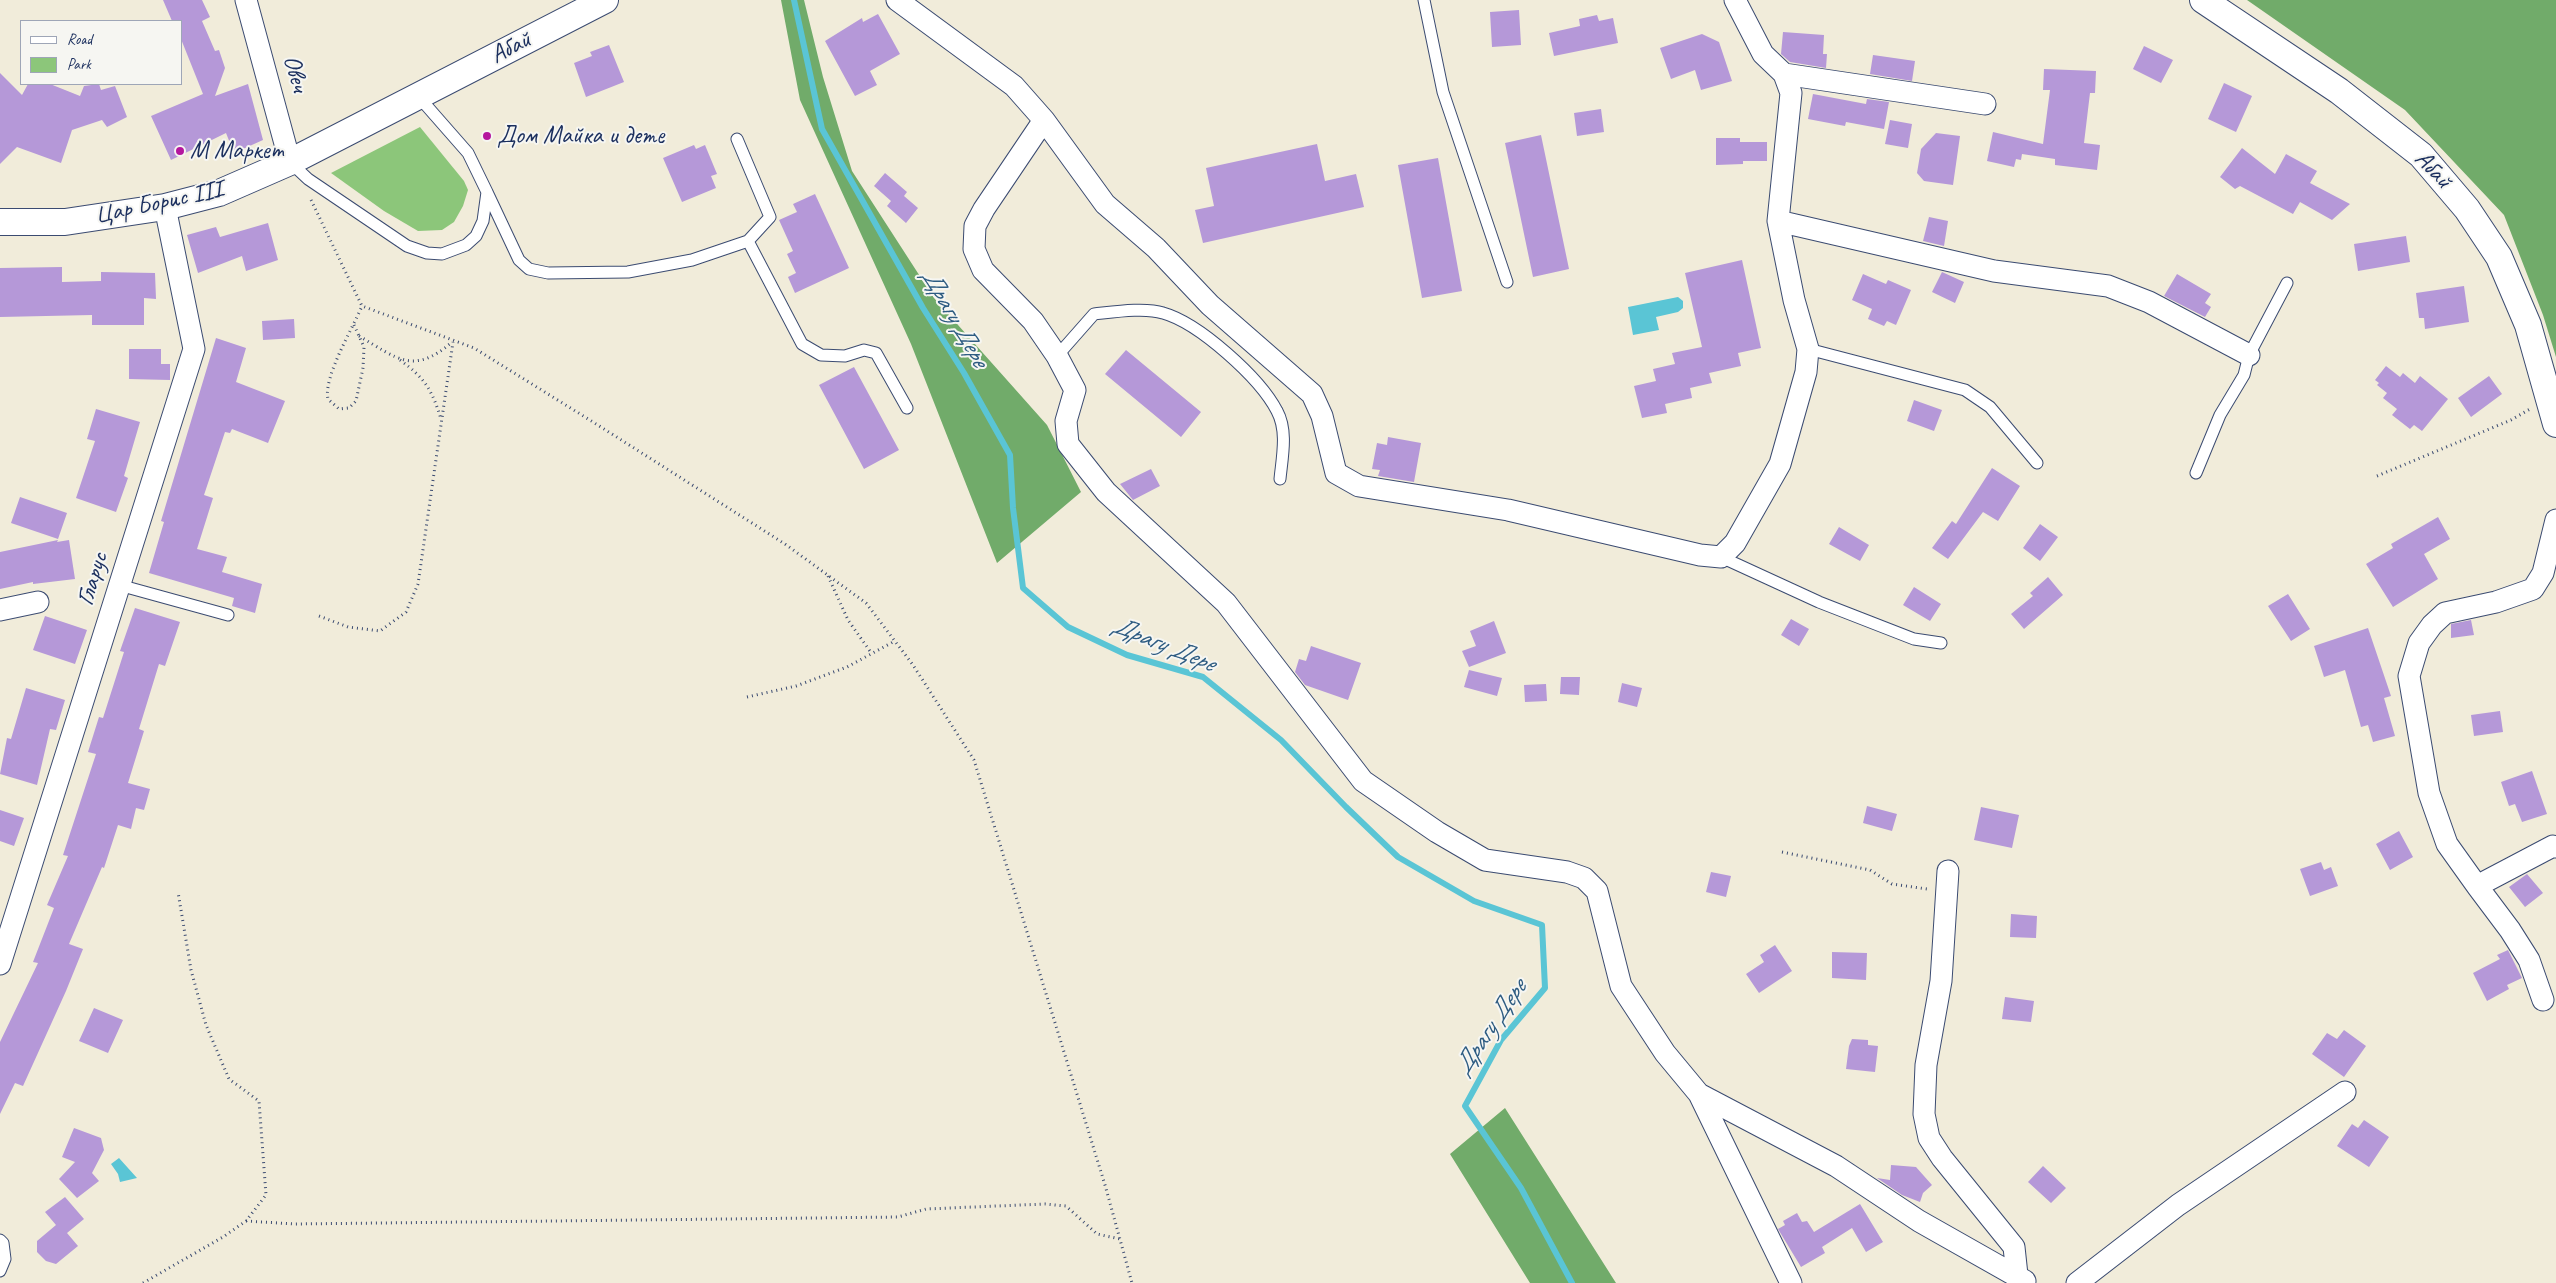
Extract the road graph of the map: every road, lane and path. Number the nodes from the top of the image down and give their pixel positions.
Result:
1 (246, 0) edge
2 (604, 0) edge
3 (897, 0) edge
4 (1424, 0) edge
5 (1735, 0) edge
6 (2203, 0) edge
7 (1784, 74) junction
8 (418, 96) junction
9 (1985, 104) dead end
10 (1044, 120) junction
11 (736, 139) dead end
12 (299, 171) junction
13 (487, 192) junction
14 (165, 207) junction
15 (1778, 221) junction
16 (0, 222) edge
17 (748, 241) junction
18 (1507, 282) dead end
19 (2287, 283) dead end
20 (362, 306) junction
21 (354, 325) junction
22 (359, 336) junction
23 (453, 342) junction
24 (1808, 348) junction
25 (2249, 355) junction
26 (1056, 356) junction
27 (400, 360) junction
28 (2549, 398) junction
29 (907, 408) dead end
30 (441, 421) junction
31 (2556, 424) edge
32 (2037, 463) dead end
33 (2196, 473) dead end
34 (2377, 476) dead end
35 (1280, 479) dead end
36 (2556, 520) edge
37 (1721, 557) junction
38 (828, 575) junction
39 (120, 585) junction
40 (38, 602) dead end
41 (0, 610) edge
42 (228, 615) dead end
43 (319, 616) dead end
44 (895, 641) junction
45 (1940, 643) dead end
46 (872, 654) junction
47 (747, 697) dead end
48 (2556, 847) edge
49 (1782, 852) dead end
50 (1947, 879) joint
51 (2477, 886) junction
52 (178, 892) dead end
53 (0, 964) edge
54 (2543, 1000) dead end
55 (2345, 1092) dead end
56 (1699, 1094) junction
57 (246, 1221) junction
58 (1120, 1239) junction
59 (0, 1240) edge
60 (0, 1271) edge
61 (2022, 1279) edge
62 (143, 1283) edge
63 (1132, 1283) edge
64 (1791, 1283) edge
65 (2077, 1283) edge

1 - 12 street, Овеч
2 - 8 street, Абай
3 - 10 street
4 - 18 lane
5 - 7 street
6 - 28 street, Абай
7 - 9 street
7 - 15 street
8 - 12 street, Цар Борис III
8 - 13 lane
10 - 26 street
10 - 37 street
11 - 17 lane
12 - 13 lane
12 - 14 street, Цар Борис III
12 - 20 path
13 - 17 lane
14 - 16 street, Цар Борис III
14 - 39 street, Гларус
15 - 24 street
15 - 25 street
17 - 29 lane
19 - 25 lane
20 - 21 path
20 - 23 path
21 - 22 path
21 - 22 path
22 - 27 path
23 - 27 path
23 - 30 path
23 - 38 path
24 - 32 lane
24 - 37 street
25 - 33 lane
26 - 35 lane
26 - 56 street
27 - 30 path
28 - 31 street, Абай
28 - 34 path
30 - 43 path
36 - 51 street
37 - 45 lane
38 - 44 path
38 - 46 path
39 - 42 lane
39 - 53 street, Гларус
40 - 41 street
44 - 46 path
44 - 58 path
46 - 47 path
48 - 51 street
49 - 50 path
50 - 61 street
51 - 54 street
52 - 57 path
55 - 65 street
56 - 61 street
56 - 64 street
57 - 58 path
57 - 62 path
58 - 63 path
59 - 60 lane

